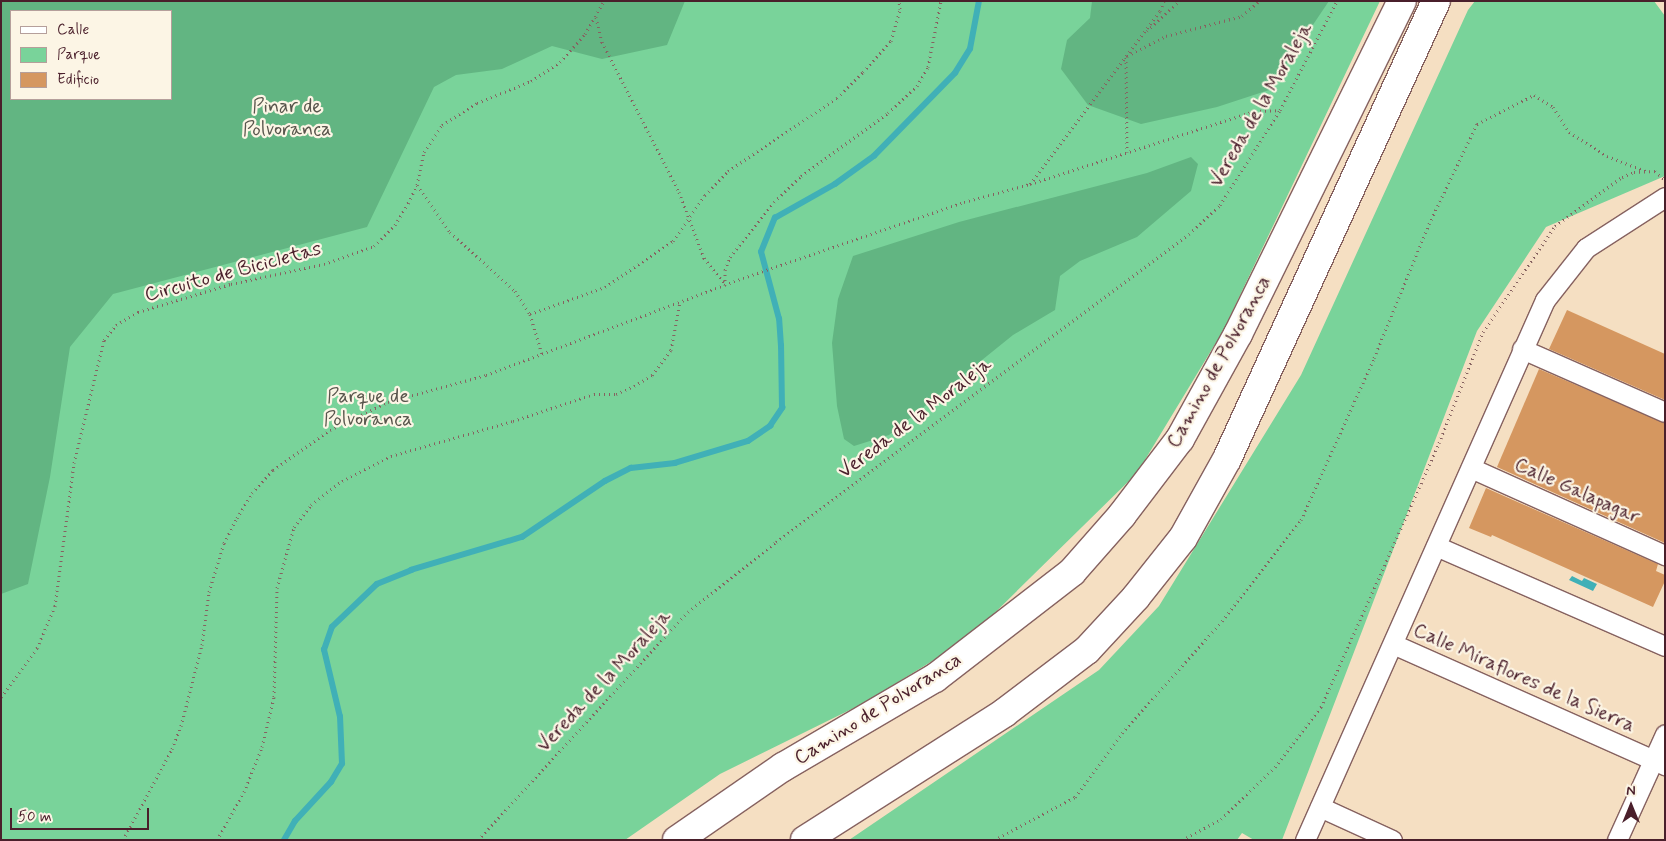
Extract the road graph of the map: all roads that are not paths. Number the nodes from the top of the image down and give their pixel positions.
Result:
1 (1402, 1) edge
2 (1436, 1) edge
3 (1665, 197) edge
4 (1522, 349) junction
5 (1665, 412) edge
6 (1471, 468) junction
7 (1436, 546) junction
8 (1665, 555) edge
9 (1393, 644) junction
10 (1665, 646) edge
11 (1665, 734) edge
12 (1659, 762) edge
13 (1320, 807) junction
14 (677, 840) edge
15 (805, 840) edge
16 (1306, 840) edge
17 (1392, 840) edge
18 (1618, 840) edge

1 - 14 highway, Camino de Polvoranca
2 - 15 highway, Camino de Polvoranca
3 - 4 street
4 - 5 street
4 - 6 street
6 - 7 street
6 - 8 street, Calle Galapagar
7 - 9 street
7 - 10 street
9 - 12 street, Calle Miraflores de la Sierra
9 - 13 street
11 - 12 street
12 - 18 street
13 - 16 street
13 - 17 street

